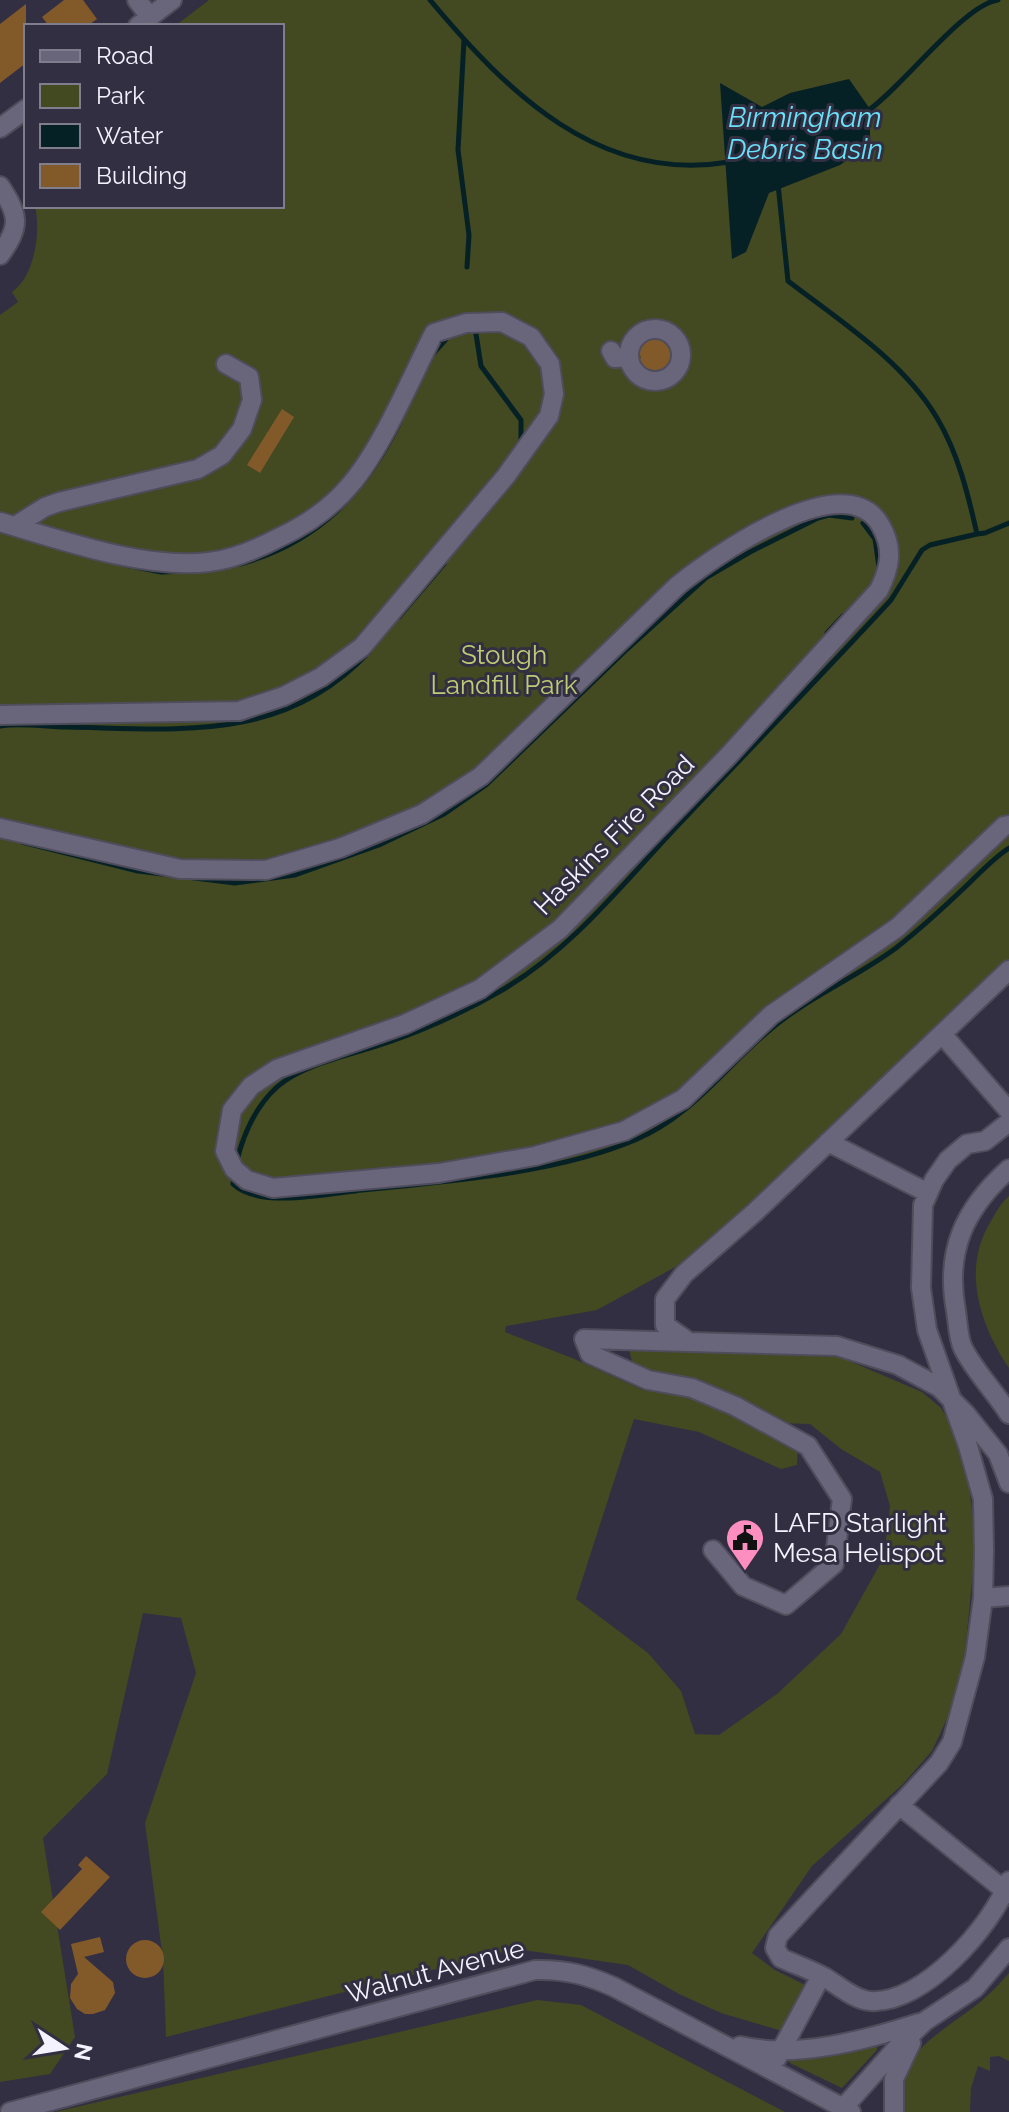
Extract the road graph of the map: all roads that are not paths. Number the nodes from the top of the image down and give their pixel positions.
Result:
1 (137, 0) edge
2 (172, 0) edge
3 (144, 22) edge
4 (24, 110) edge
5 (0, 128) edge
6 (0, 186) edge
7 (0, 255) edge
8 (226, 364) dead end
9 (8, 524) edge
10 (0, 715) edge
11 (1009, 825) edge
12 (0, 828) edge
13 (1009, 970) edge
14 (942, 1034) junction
15 (1009, 1111) edge
16 (1009, 1122) edge
17 (828, 1142) junction
18 (1009, 1169) edge
19 (928, 1193) junction
20 (689, 1342) junction
21 (963, 1347) junction
22 (935, 1356) junction
23 (952, 1401) junction
24 (1009, 1414) edge
25 (1009, 1483) edge
26 (713, 1550) dead end
27 (1009, 1596) edge
28 (983, 1598) junction
29 (899, 1805) junction
30 (1008, 1889) edge
31 (1009, 1948) edge
32 (821, 1976) junction
33 (925, 2021) junction
34 (720, 2041) junction
35 (781, 2049) junction
36 (771, 2068) junction
37 (848, 2109) edge
38 (10, 2112) edge
39 (894, 2112) edge

1 - 3 street
2 - 3 street
4 - 5 street
6 - 7 street
8 - 9 street
9 - 10 street
11 - 12 street, Haskins Fire Road
13 - 14 street
14 - 15 street
14 - 17 street
16 - 19 street
17 - 19 street
17 - 20 street
18 - 21 street
19 - 22 street
20 - 23 street
20 - 26 street
21 - 22 street
21 - 24 street
22 - 23 street
23 - 25 street
23 - 28 street
27 - 28 street
28 - 29 street
29 - 30 street
29 - 32 street
30 - 32 street
31 - 33 street
32 - 35 street
33 - 35 street
33 - 37 street
33 - 39 street
34 - 35 street
34 - 36 street, Walnut Avenue
34 - 38 street, Walnut Avenue
35 - 36 street
36 - 37 street, Walnut Avenue

